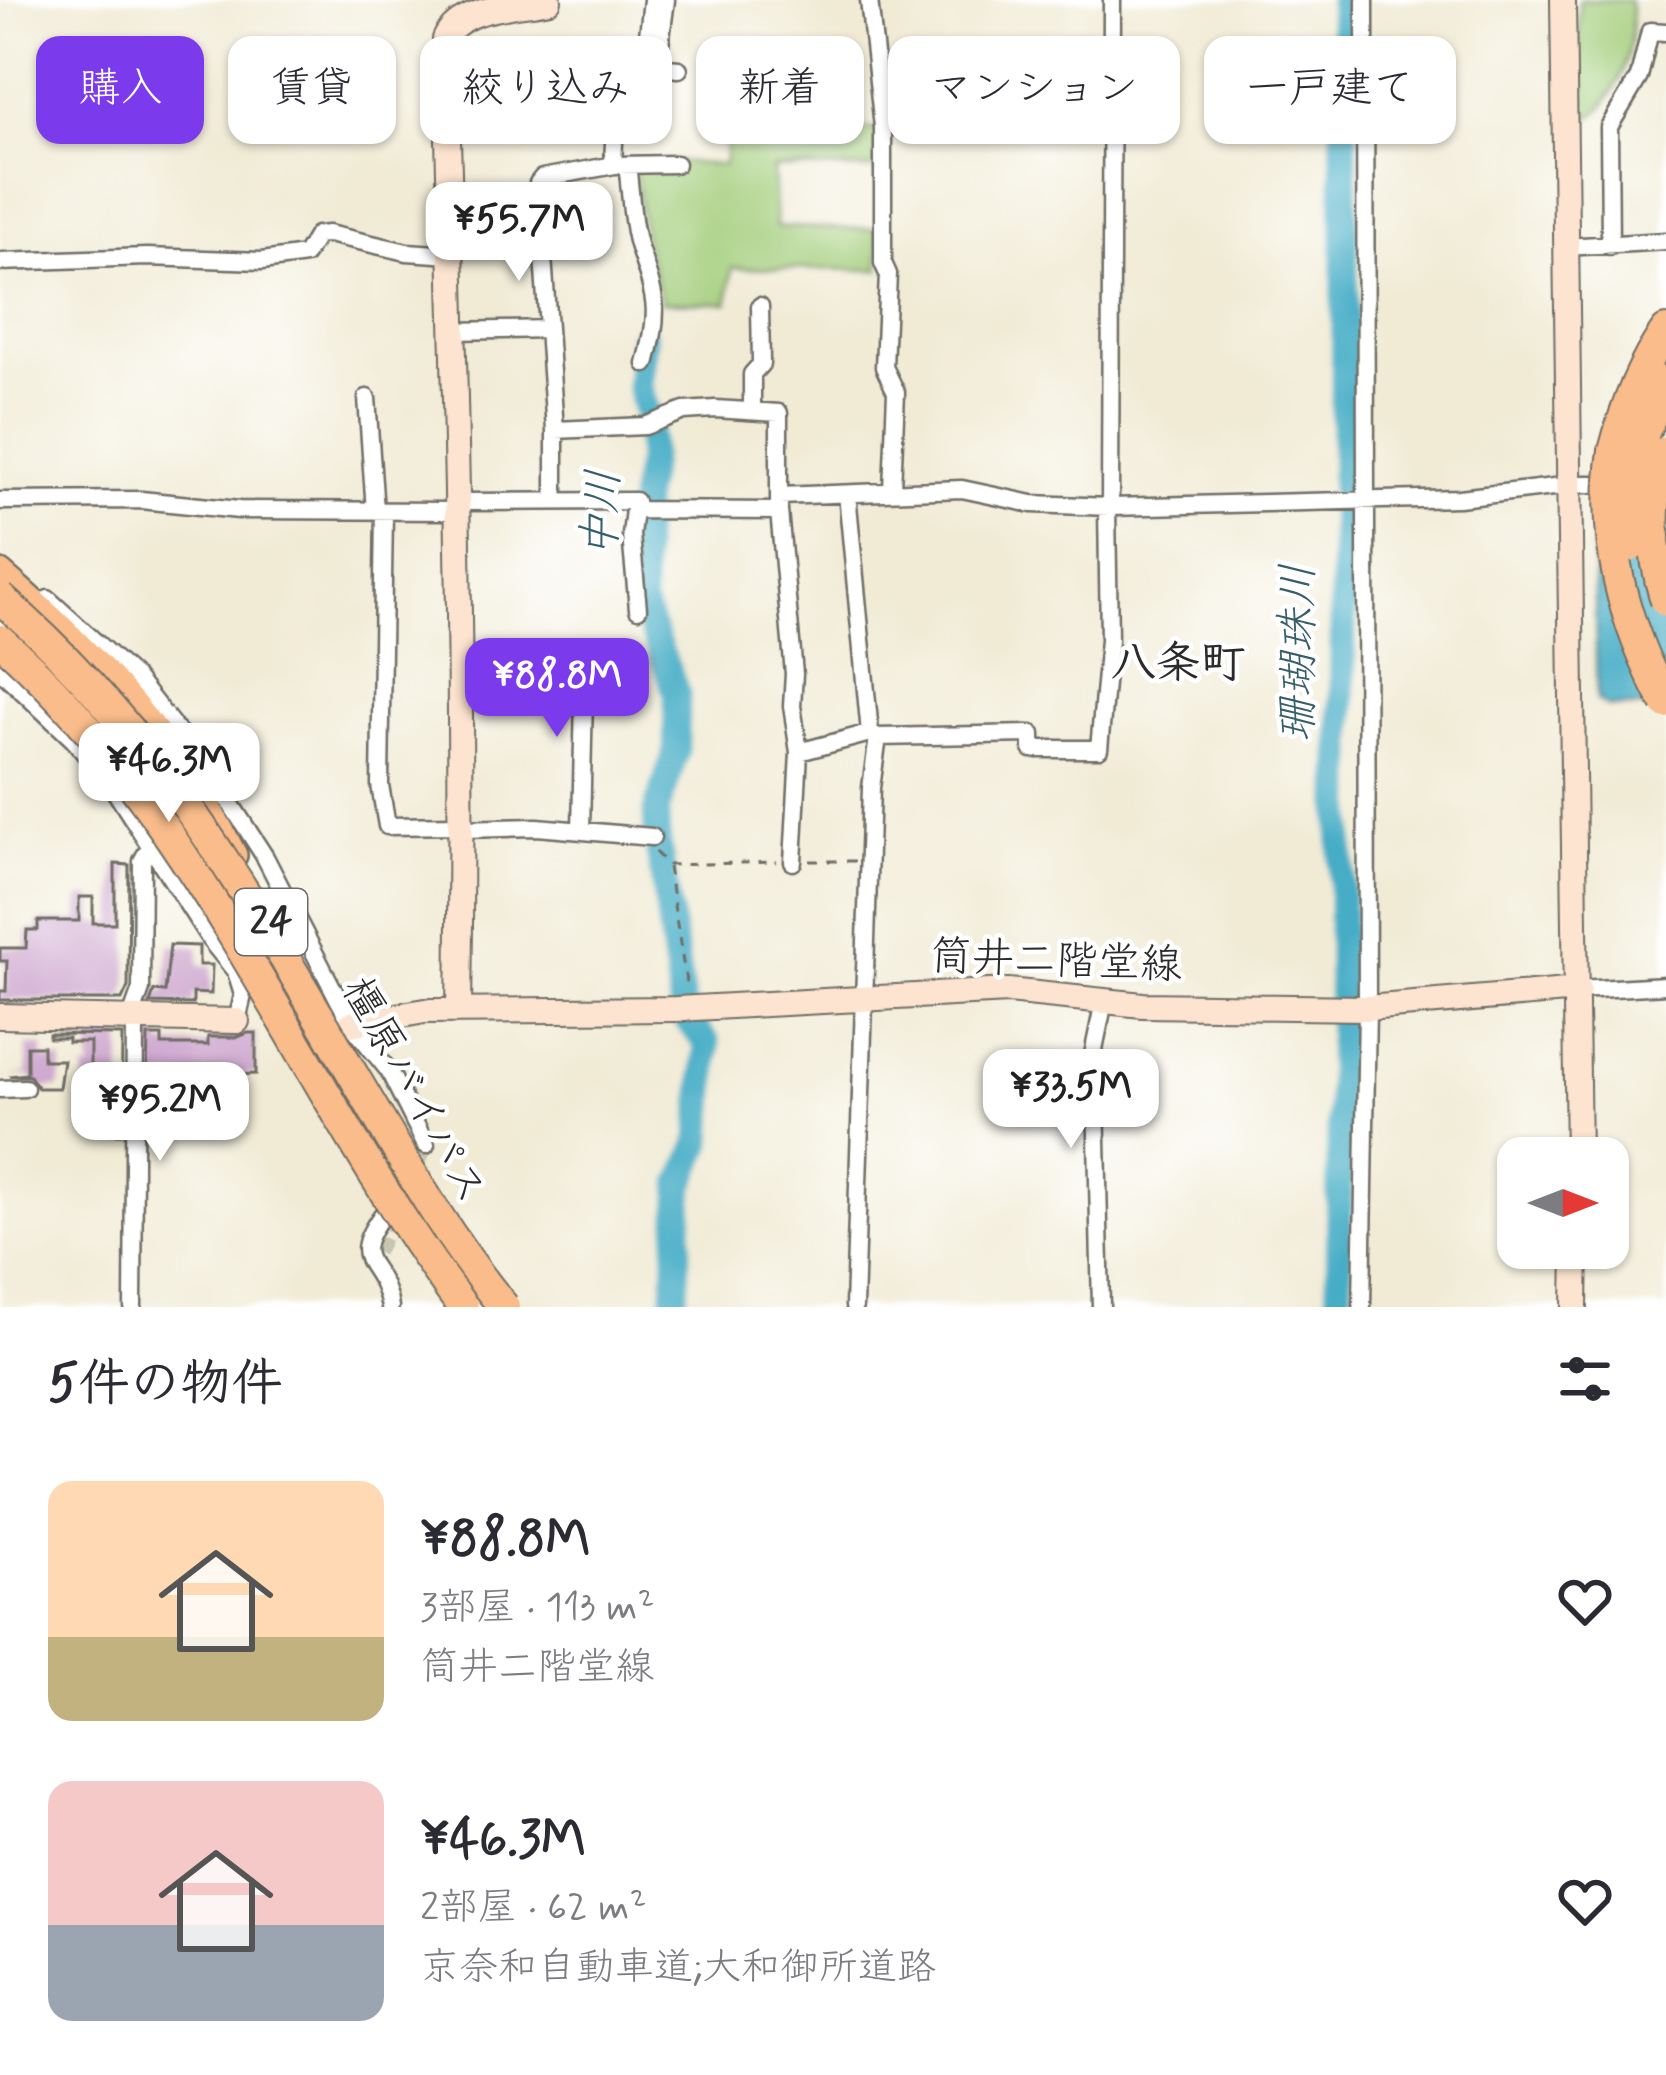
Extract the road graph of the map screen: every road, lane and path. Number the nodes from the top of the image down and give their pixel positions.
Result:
1 (549, 0) edge
2 (652, 0) edge
3 (666, 0) edge
4 (869, 0) edge
5 (1112, 0) edge
6 (1365, 0) edge
7 (1563, 0) edge
8 (1666, 32) edge
9 (651, 36) edge
10 (658, 36) edge
11 (672, 69) edge
12 (679, 69) dead end
13 (619, 144) edge
14 (676, 164) dead end
15 (619, 165) junction
16 (540, 215) junction
17 (451, 221) junction
18 (1666, 241) edge
19 (1610, 246) junction
20 (1565, 247) junction
21 (452, 255) junction
22 (0, 262) edge
23 (760, 306) dead end
24 (548, 329) junction
25 (1666, 331) edge
26 (454, 332) junction
27 (646, 364) dead end
28 (1666, 381) edge
29 (367, 398) dead end
30 (752, 409) junction
31 (554, 430) junction
32 (1645, 452) edge
33 (1568, 485) junction
34 (1666, 485) edge
35 (892, 489) junction
36 (847, 494) junction
37 (554, 500) junction
38 (0, 501) edge
39 (1364, 502) junction
40 (779, 503) junction
41 (457, 506) junction
42 (1108, 507) junction
43 (640, 510) junction
44 (379, 511) junction
45 (0, 560) edge
46 (0, 574) edge
47 (0, 598) edge
48 (1666, 601) edge
49 (638, 609) dead end
50 (0, 640) edge
51 (585, 651) dead end
52 (0, 656) edge
53 (1666, 660) edge
54 (0, 670) edge
55 (1666, 703) edge
56 (874, 735) junction
57 (799, 752) junction
58 (462, 827) junction
59 (581, 830) junction
60 (652, 837) dead end
61 (151, 845) junction
62 (656, 856) dead end
63 (868, 861) junction
64 (793, 862) junction
65 (668, 865) junction
66 (1666, 985) edge
67 (1578, 990) junction
68 (863, 999) junction
69 (1104, 1001) junction
70 (1365, 1008) junction
71 (685, 1009) junction
72 (459, 1010) junction
73 (0, 1016) edge
74 (133, 1020) junction
75 (237, 1021) joint
76 (351, 1024) junction
77 (25, 1088) dead end
78 (0, 1089) edge
79 (1578, 1137) edge
80 (426, 1145) dead end
81 (386, 1210) junction
82 (376, 1252) dead end
83 (1576, 1269) edge
84 (134, 1307) edge
85 (390, 1307) edge
86 (401, 1307) edge
87 (451, 1307) edge
88 (463, 1307) edge
89 (493, 1307) edge
90 (504, 1307) edge
91 (854, 1307) edge
92 (1101, 1307) edge
93 (1362, 1307) edge
94 (1575, 1307) edge

1 - 17 main road
2 - 9 street
3 - 10 street
4 - 35 street
5 - 42 street
6 - 39 street
7 - 20 main road
8 - 19 street
11 - 12 street
13 - 15 street
14 - 15 street
15 - 16 street
15 - 27 street
16 - 17 street
16 - 24 street
17 - 21 main road
18 - 19 street
19 - 20 street
20 - 33 main road
21 - 22 street
21 - 26 main road
23 - 30 street
24 - 26 street
24 - 31 street
25 - 32 highway
26 - 41 main road
28 - 32 highway
29 - 44 street
30 - 31 street
30 - 40 street
31 - 37 street
32 - 48 highway, bridge
32 - 53 highway, bridge
32 - 55 highway, bridge
33 - 34 street
33 - 39 street
33 - 67 main road
35 - 36 street
35 - 42 street
36 - 40 street
36 - 56 street
37 - 41 street
37 - 43 street
38 - 44 street
39 - 42 street
39 - 70 street
40 - 43 street
40 - 57 street
41 - 44 street
41 - 58 main road
42 - 56 street
43 - 49 street
44 - 58 street
45 - 76 street
46 - 89 highway, 橿原バイパス / 24
47 - 90 highway, bridge
50 - 88 highway, bridge
51 - 59 street
52 - 81 highway, 橿原バイパス / 24
54 - 61 street
56 - 57 street
56 - 63 street
57 - 64 street
58 - 59 street
58 - 72 main road
59 - 60 street
61 - 74 street
61 - 75 street
62 - 65 path
63 - 64 path
63 - 68 street
64 - 65 path
65 - 71 path
66 - 67 street
67 - 70 main road, 筒井二階堂線
67 - 79 main road
68 - 69 main road, 筒井二階堂線
68 - 71 main road, 筒井二階堂線
68 - 91 street
69 - 70 main road, 筒井二階堂線
69 - 92 street
70 - 93 street
71 - 72 main road, 筒井二階堂線
72 - 76 main road, 筒井二階堂線
73 - 74 main road
74 - 75 main road
74 - 84 street
76 - 80 street
77 - 78 street
81 - 85 street
81 - 87 highway, 橿原バイパス / 24
82 - 86 street
83 - 94 main road

